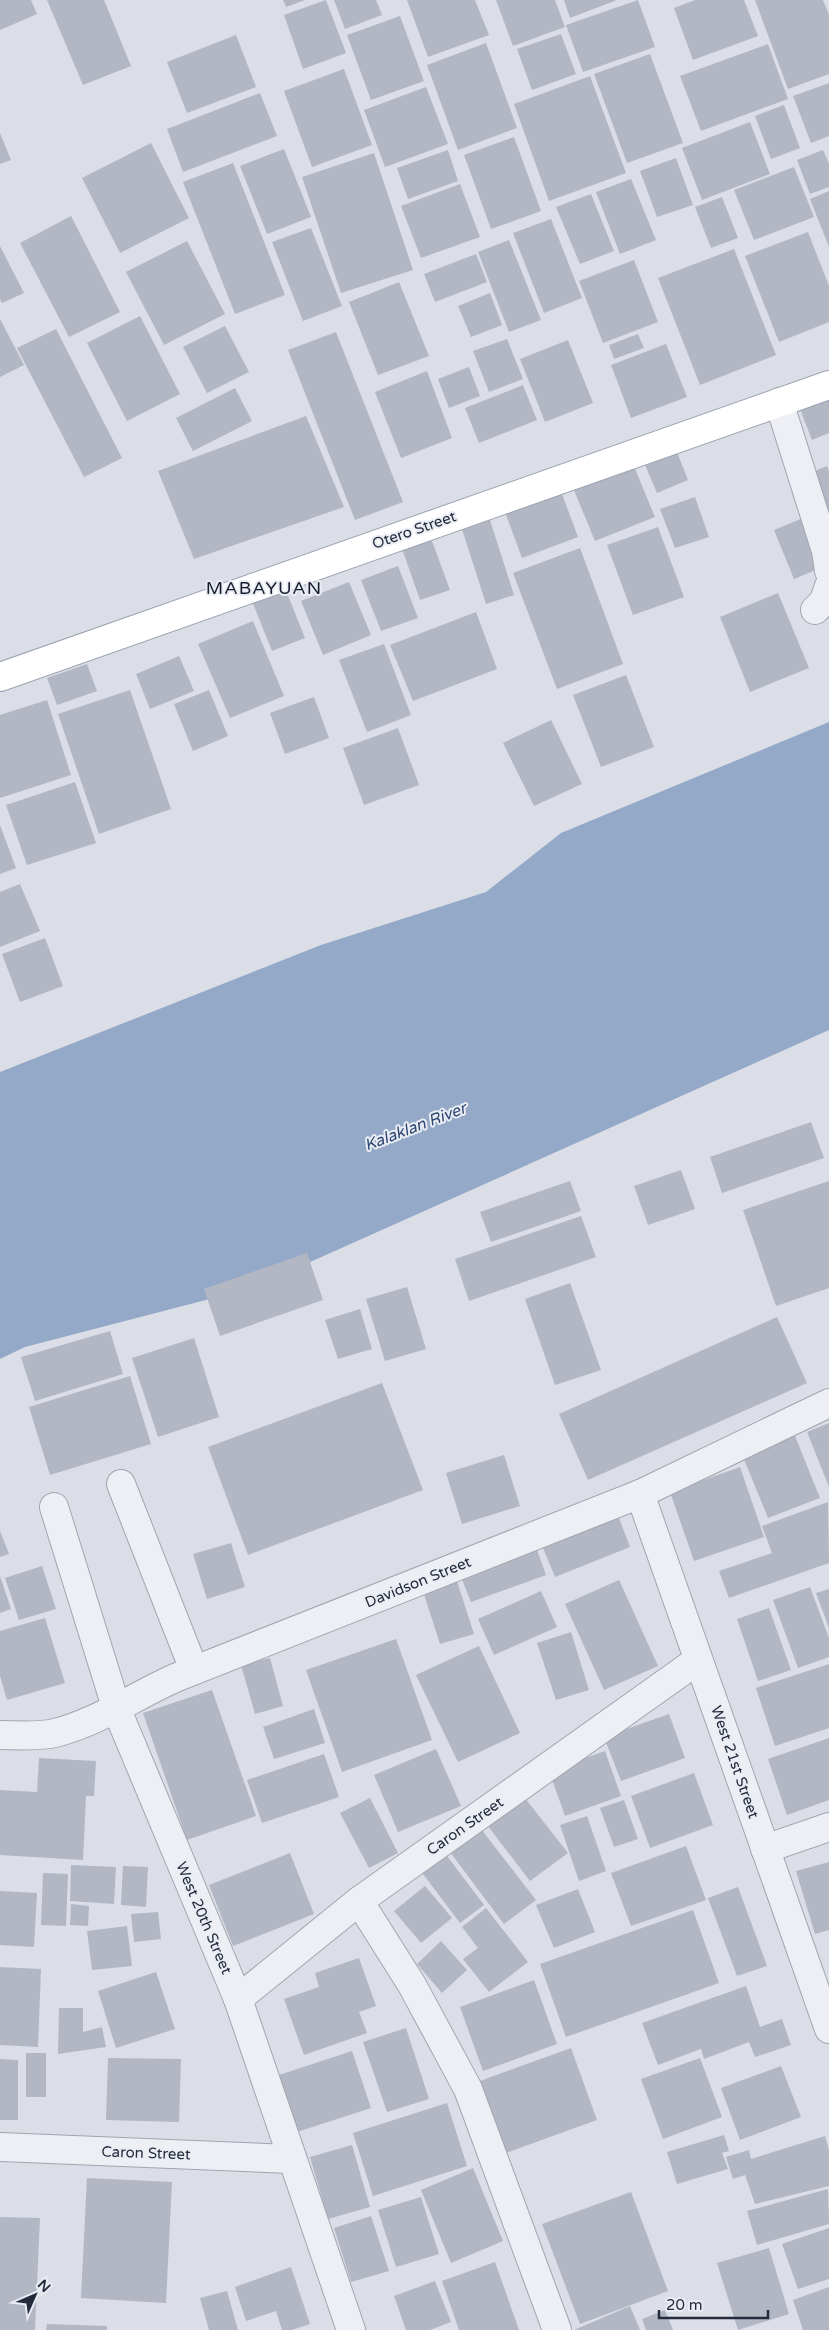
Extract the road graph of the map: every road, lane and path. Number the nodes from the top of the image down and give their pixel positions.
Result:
1 (829, 384) edge
2 (779, 402) junction
3 (829, 571) edge
4 (829, 586) edge
5 (815, 610) dead end
6 (0, 677) edge
7 (829, 1403) edge
8 (121, 1484) dead end
9 (640, 1494) junction
10 (54, 1507) dead end
11 (698, 1660) junction
12 (194, 1670) junction
13 (117, 1710) junction
14 (0, 1735) edge
15 (829, 1827) edge
16 (765, 1849) junction
17 (359, 1901) junction
18 (238, 1999) junction
19 (829, 2029) edge
20 (0, 2147) edge
21 (291, 2159) junction
22 (351, 2330) edge
23 (557, 2330) edge

1 - 2 main road, Otero Street
2 - 3 street
2 - 6 main road, Otero Street
4 - 5 street
7 - 9 street, Davidson Street
8 - 12 street
9 - 11 street, West 21st Street
9 - 12 street, Davidson Street
10 - 13 street, West 20th Street
11 - 16 street, West 21st Street
11 - 17 street, Caron Street
12 - 13 street, Davidson Street
13 - 14 street, Davidson Street
13 - 18 street, West 20th Street
15 - 16 street
16 - 19 street, West 21st Street
17 - 18 street, Caron Street
17 - 23 street
18 - 21 street, West 20th Street
20 - 21 street, Caron Street
21 - 22 street, West 20th Street

